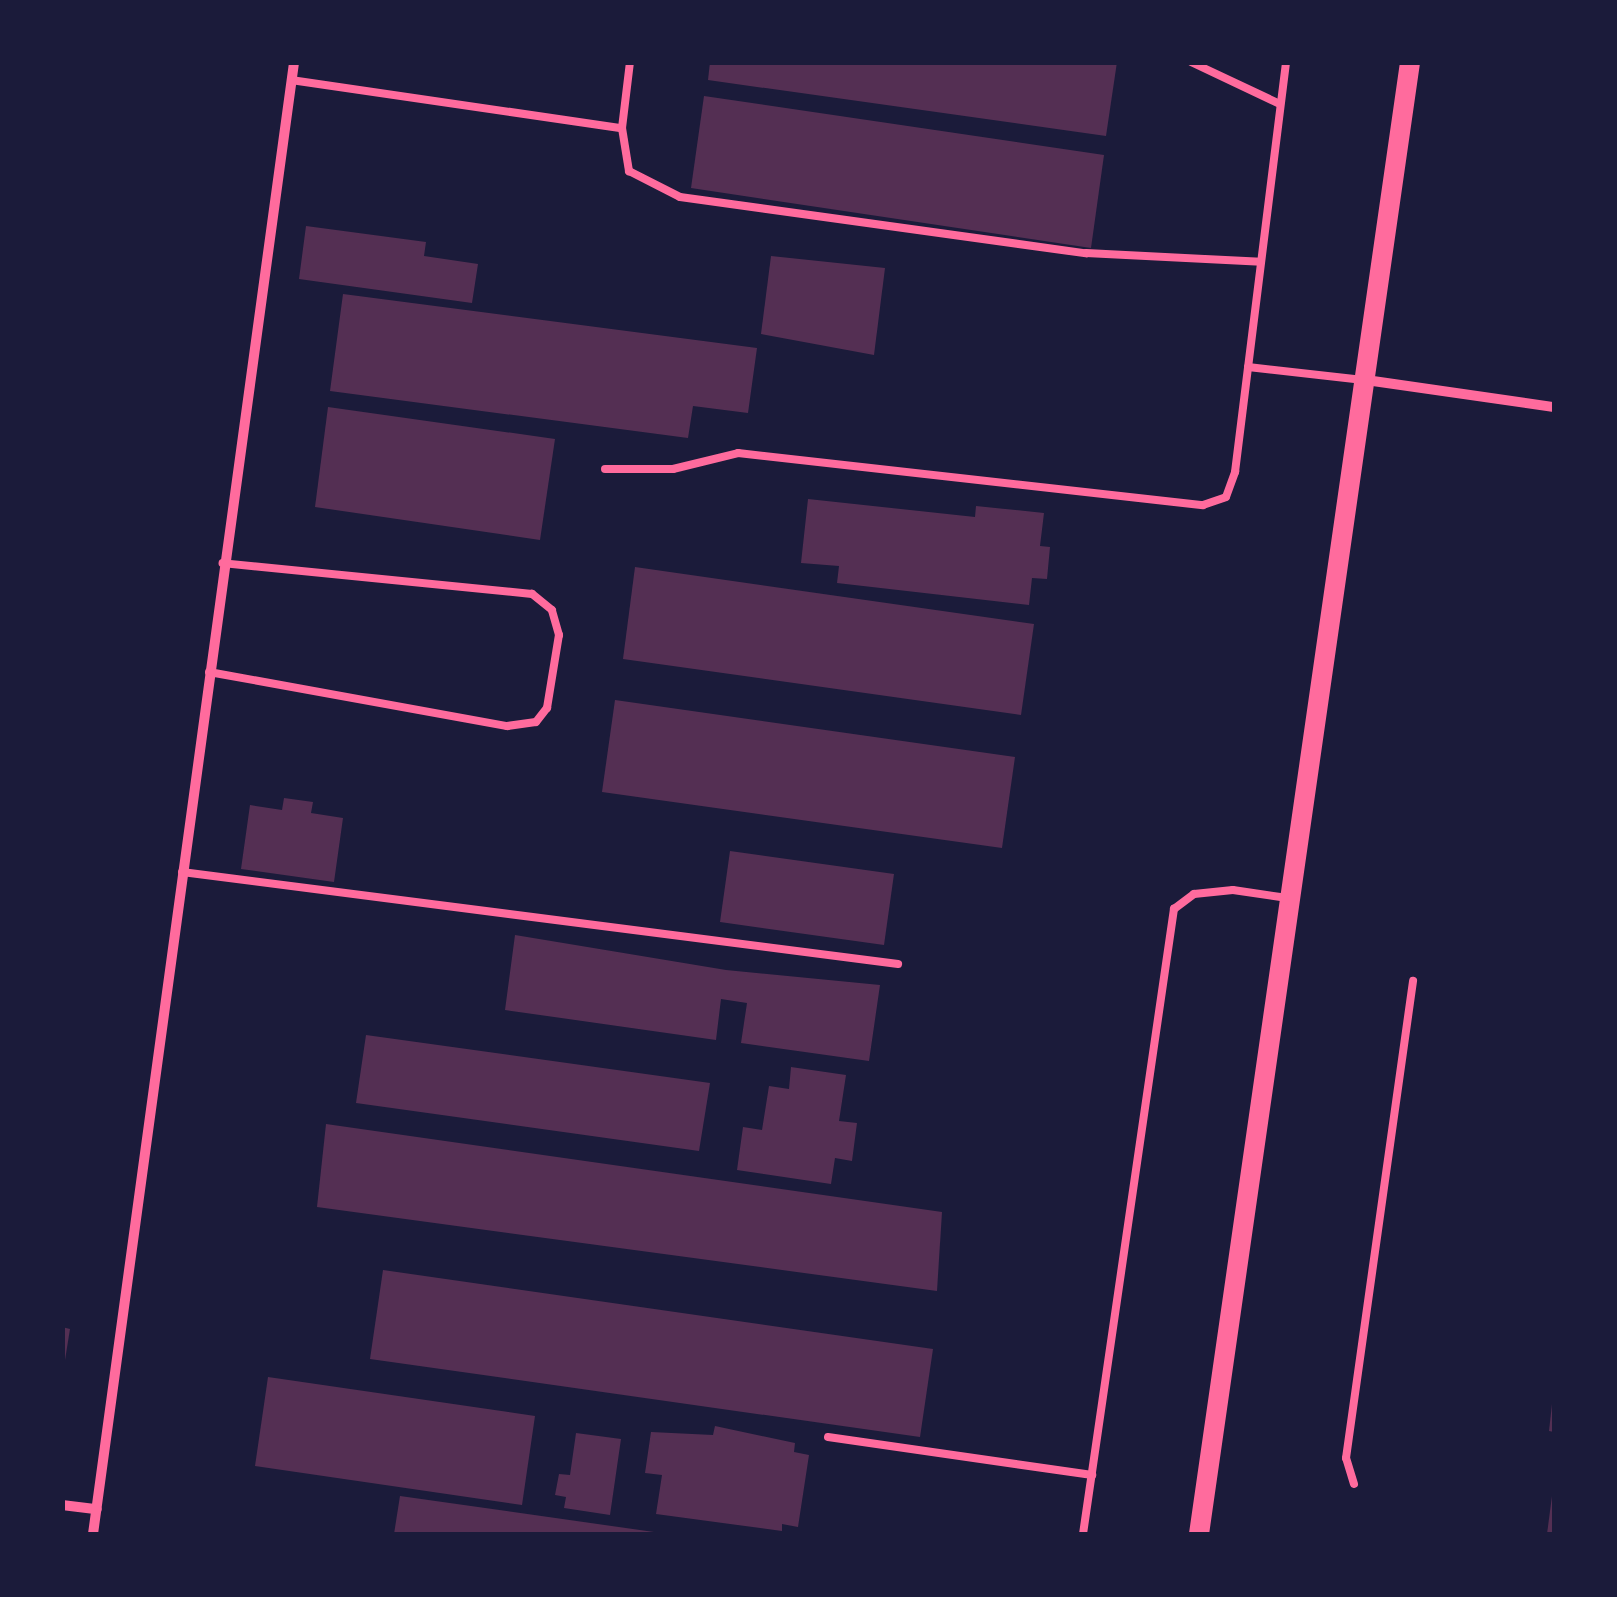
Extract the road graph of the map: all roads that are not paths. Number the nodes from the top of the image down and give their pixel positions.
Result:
1 (294, 62) edge
2 (630, 62) edge
3 (1191, 62) edge
4 (1286, 62) edge
5 (1410, 62) edge
6 (291, 80) junction
7 (1280, 104) junction
8 (622, 128) junction
9 (1261, 262) junction
10 (1248, 366) junction
11 (1366, 380) junction
12 (1554, 407) edge
13 (605, 469) dead end
14 (224, 563) junction
15 (209, 672) junction
16 (182, 872) junction
17 (1290, 898) junction
18 (898, 964) dead end
19 (1414, 981) dead end
20 (828, 1437) dead end
21 (1092, 1474) junction
22 (1354, 1484) dead end
23 (62, 1504) edge
24 (96, 1509) junction
25 (93, 1534) edge
26 (1084, 1534) edge
27 (1199, 1534) edge

1 - 6 street
2 - 8 lane
3 - 7 lane
4 - 7 lane
5 - 11 main road
6 - 8 lane
6 - 14 street
7 - 9 lane
8 - 9 lane
9 - 10 lane
10 - 11 lane
10 - 13 lane
11 - 12 street
11 - 17 main road
14 - 15 street
14 - 15 lane
15 - 16 street
16 - 18 lane
16 - 24 street
17 - 21 lane
17 - 27 main road
19 - 22 lane
20 - 21 lane
21 - 26 lane
23 - 24 street
24 - 25 street

